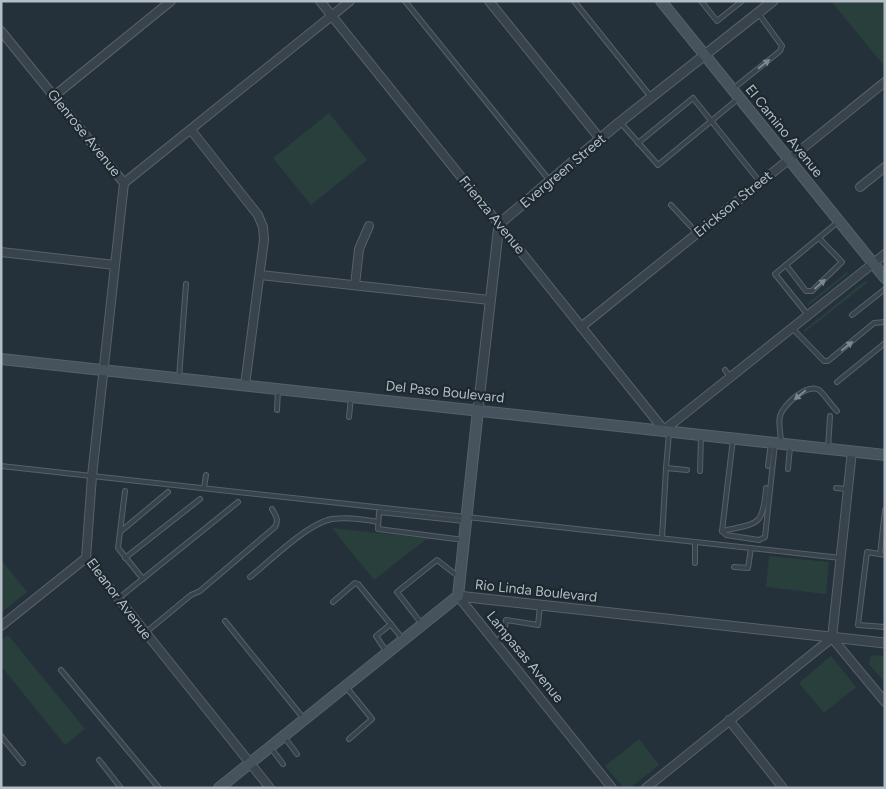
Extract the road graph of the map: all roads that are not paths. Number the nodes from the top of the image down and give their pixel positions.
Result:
1 (171, 1) edge
2 (320, 1) edge
3 (350, 1) edge
4 (406, 1) edge
5 (490, 1) edge
6 (574, 1) edge
7 (701, 1) edge
8 (742, 1) edge
9 (773, 1) edge
10 (663, 2) edge
11 (758, 13) junction
12 (332, 16) junction
13 (1, 31) edge
14 (705, 56) junction
15 (885, 82) edge
16 (732, 89) junction
17 (54, 96) junction
18 (739, 98) junction
19 (652, 99) junction
20 (712, 121) junction
21 (620, 122) junction
22 (191, 130) junction
23 (601, 140) junction
24 (638, 143) junction
25 (789, 159) junction
26 (885, 167) edge
27 (550, 181) junction
28 (760, 182) junction
29 (124, 183) junction
30 (860, 187) dead end
31 (671, 205) dead end
32 (839, 221) junction
33 (499, 224) junction
34 (369, 226) dead end
35 (697, 234) junction
36 (819, 238) junction
37 (1, 252) edge
38 (885, 254) edge
39 (873, 263) junction
40 (115, 265) junction
41 (786, 265) junction
42 (260, 275) junction
43 (885, 278) edge
44 (186, 284) dead end
45 (355, 285) junction
46 (885, 289) edge
47 (490, 300) junction
48 (808, 315) junction
49 (852, 315) dead end
50 (885, 322) edge
51 (581, 327) junction
52 (792, 328) junction
53 (885, 343) edge
54 (1, 358) edge
55 (104, 370) junction
56 (179, 378) junction
57 (837, 382) dead end
58 (246, 385) junction
59 (278, 388) junction
60 (352, 396) junction
61 (277, 410) dead end
62 (478, 410) junction
63 (837, 411) dead end
64 (830, 416) dead end
65 (349, 418) dead end
66 (667, 430) junction
67 (702, 434) junction
68 (733, 438) junction
69 (779, 443) junction
70 (828, 449) junction
71 (852, 452) junction
72 (885, 454) edge
73 (1, 466) edge
74 (768, 466) dead end
75 (666, 468) junction
76 (788, 469) dead end
77 (687, 470) dead end
78 (700, 471) dead end
79 (206, 475) dead end
80 (92, 476) junction
81 (204, 488) junction
82 (766, 488) dead end
83 (836, 488) dead end
84 (848, 489) junction
85 (125, 491) dead end
86 (168, 492) dead end
87 (200, 498) dead end
88 (238, 502) dead end
89 (272, 510) dead end
90 (885, 510) edge
91 (467, 519) junction
92 (378, 522) junction
93 (722, 531) junction
94 (120, 532) junction
95 (662, 538) junction
96 (464, 540) junction
97 (695, 542) junction
98 (751, 548) junction
99 (882, 554) edge
100 (86, 558) junction
101 (125, 558) junction
102 (841, 558) junction
103 (695, 564) dead end
104 (734, 567) dead end
105 (250, 577) dead end
106 (460, 577) junction
107 (143, 579) junction
108 (458, 596) junction
109 (118, 600) junction
110 (333, 602) dead end
111 (540, 605) junction
112 (225, 621) dead end
113 (391, 624) junction
114 (422, 625) junction
115 (1, 626) edge
116 (885, 627) edge
117 (145, 633) junction
118 (832, 638) junction
119 (404, 640) junction
120 (496, 643) junction
121 (885, 643) edge
122 (388, 653) junction
123 (62, 670) dead end
124 (346, 686) junction
125 (885, 702) edge
126 (304, 719) junction
127 (729, 720) junction
128 (1, 736) edge
129 (284, 736) junction
130 (349, 739) dead end
131 (270, 747) junction
132 (296, 754) dead end
133 (99, 760) dead end
134 (23, 763) dead end
135 (250, 763) junction
136 (283, 764) dead end
137 (121, 788) edge
138 (159, 788) edge
139 (219, 788) edge
140 (270, 788) edge
141 (612, 788) edge
142 (646, 788) edge
143 (783, 788) edge

1 - 17 street
2 - 12 street, Frienza Avenue
3 - 12 street
4 - 27 lane
5 - 23 street
6 - 19 lane
7 - 8 lane
9 - 11 street, Evergreen Street
10 - 14 main road, El Camino Avenue
11 - 14 street, Evergreen Street
16 -> 11 lane
12 - 22 street
12 - 33 street, Frienza Avenue
13 - 17 street, Glenrose Avenue
14 - 16 main road, El Camino Avenue
14 - 19 street, Evergreen Street
15 - 25 street, Erickson Street
16 - 18 main road, El Camino Avenue
17 - 29 street, Glenrose Avenue
18 - 20 lane
18 - 25 main road, El Camino Avenue
19 - 21 street, Evergreen Street
20 - 24 lane
20 - 24 lane
20 - 28 lane
21 - 23 street, Evergreen Street
21 - 24 lane
22 - 29 street
22 - 42 street
23 - 27 street, Evergreen Street
25 - 28 street, Erickson Street
25 - 32 main road, El Camino Avenue
26 - 30 street
27 - 33 street, Evergreen Street
28 - 35 street, Erickson Street
29 - 40 street, Glenrose Avenue
31 - 35 lane
32 - 36 lane
32 - 39 main road, El Camino Avenue
33 - 47 street
33 - 51 street, Frienza Avenue
34 - 45 street
35 - 51 street, Erickson Street
36 - 41 lane
41 -> 36 lane
37 - 40 street
38 - 39 street
39 - 43 main road, El Camino Avenue
39 - 48 street
40 - 55 street, Glenrose Avenue
41 - 48 lane
42 - 45 street
42 - 58 street
44 - 56 lane
45 - 47 street
46 - 49 lane
47 - 62 street
48 - 52 street
52 -> 50 lane
51 - 66 street, Frienza Avenue
52 - 66 street
53 - 57 lane
54 - 55 main road, Del Paso Boulevard
55 - 56 main road, Del Paso Boulevard
55 - 80 street, Eleanor Avenue
56 - 58 main road, Del Paso Boulevard
58 - 59 main road, Del Paso Boulevard
59 - 60 main road, Del Paso Boulevard
59 - 61 lane
60 - 62 main road, Del Paso Boulevard
60 - 65 lane
62 - 66 main road, Del Paso Boulevard
62 - 91 main road
63 -> 69 lane
64 - 70 lane
66 - 67 main road, Del Paso Boulevard
66 - 75 lane
67 - 68 main road, Del Paso Boulevard
67 - 78 lane
68 - 69 main road, Del Paso Boulevard
68 - 93 lane
69 - 70 main road, Del Paso Boulevard
69 - 74 lane
69 - 76 lane
69 - 93 lane
70 - 71 main road, Del Paso Boulevard
71 - 72 main road, Del Paso Boulevard
71 - 84 street
73 - 80 lane
75 - 77 lane
75 - 95 lane
79 - 81 lane
80 - 81 lane
80 - 100 street, Eleanor Avenue
81 - 91 lane
82 - 93 lane
83 - 84 lane
84 - 102 street
85 - 94 lane
86 - 94 lane
87 - 101 lane
88 - 107 lane
89 - 117 lane
90 - 99 lane
91 - 92 lane
91 - 95 lane
91 - 96 main road
92 - 96 lane
92 - 105 lane
94 - 101 lane
95 - 97 lane
96 - 106 main road
97 - 98 lane
97 - 103 lane
98 - 102 lane
98 - 104 lane
99 - 116 lane
100 - 109 street, Eleanor Avenue
100 - 115 street
101 - 107 lane
102 - 118 street
106 - 108 main road
106 - 114 lane
107 - 109 lane
108 - 111 street, Rio Linda Boulevard
108 - 114 main road, Rio Linda Boulevard
108 - 120 street, Lampasas Avenue
109 - 117 street, Eleanor Avenue
110 - 113 lane
111 - 118 street, Rio Linda Boulevard
111 - 120 lane
112 - 126 lane
113 - 119 lane
113 - 122 lane
114 - 119 main road, Rio Linda Boulevard
117 - 135 street, Eleanor Avenue
118 - 121 street, Rio Linda Boulevard
118 - 125 street
118 - 127 street
119 - 122 main road, Rio Linda Boulevard
120 - 141 street, Lampasas Avenue
122 - 124 main road, Rio Linda Boulevard
123 - 138 lane
124 - 126 main road, Rio Linda Boulevard
124 - 130 lane
126 - 129 main road, Rio Linda Boulevard
127 - 142 street
127 - 143 street
128 - 134 lane
129 - 131 main road, Rio Linda Boulevard
129 - 132 lane
131 - 135 main road, Rio Linda Boulevard
131 - 136 lane
133 - 137 lane
135 - 139 main road, Rio Linda Boulevard
135 - 140 street, Eleanor Avenue

